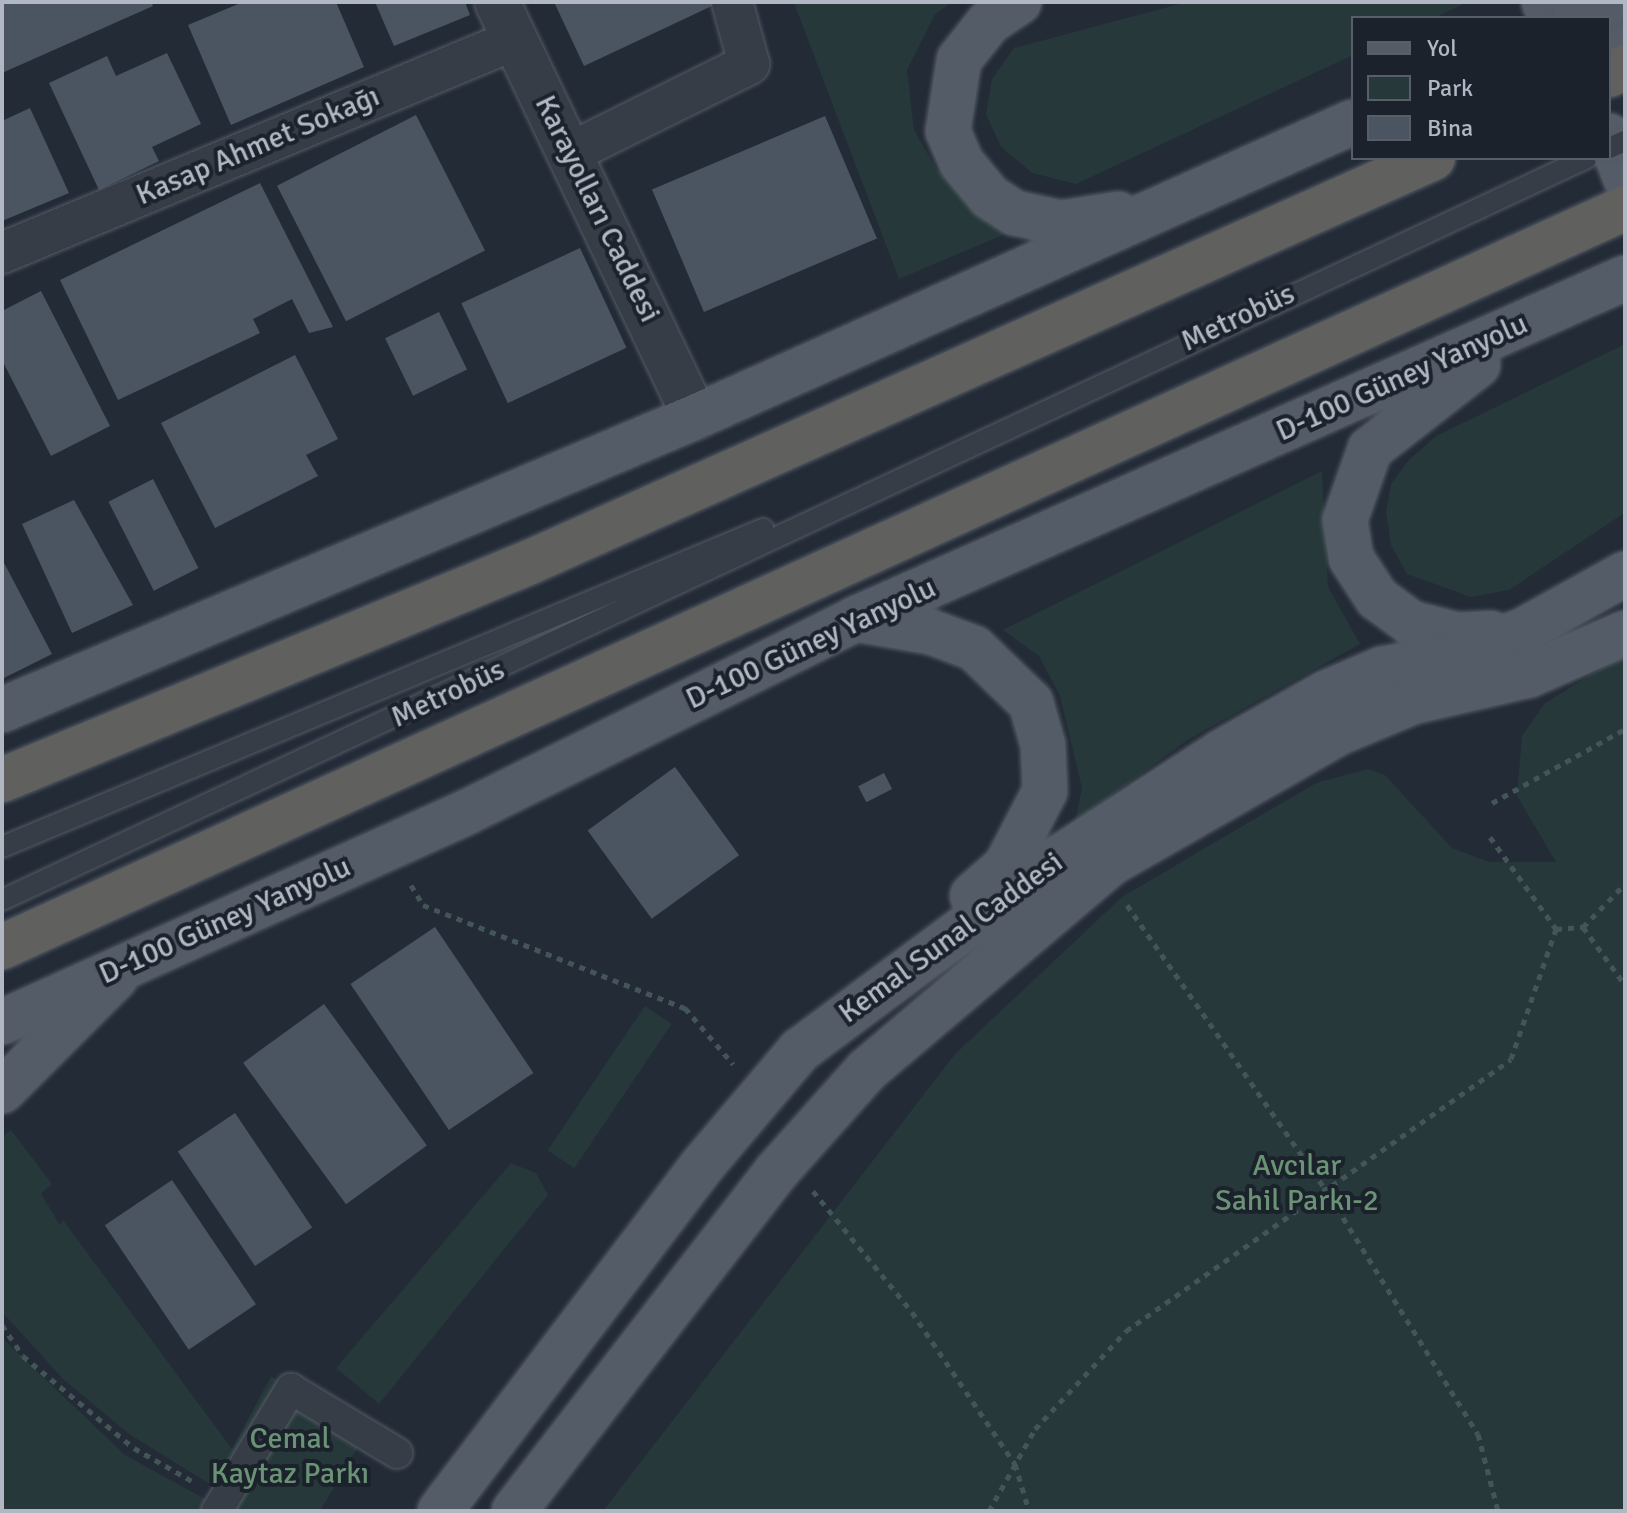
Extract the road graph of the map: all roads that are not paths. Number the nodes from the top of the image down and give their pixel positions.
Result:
1 (732, 2) edge
2 (1019, 2) edge
3 (1608, 2) edge
4 (1578, 16) edge
5 (506, 21) edge
6 (1611, 25) edge
7 (1625, 53) edge
8 (1351, 123) edge
9 (1611, 141) edge
10 (572, 152) junction
11 (1429, 160) edge
12 (1583, 160) edge
13 (1625, 177) edge
14 (1231, 180) junction
15 (1625, 208) edge
16 (2, 253) edge
17 (1625, 278) edge
18 (1559, 309) junction
19 (695, 417) junction
20 (890, 479) junction
21 (1625, 574) edge
22 (855, 619) junction
23 (1522, 631) junction
24 (1625, 633) edge
25 (2, 710) edge
26 (2, 780) edge
27 (2, 847) edge
28 (2, 900) edge
29 (2, 947) edge
30 (126, 966) junction
31 (902, 970) junction
32 (2, 1022) edge
33 (2, 1091) edge
34 (397, 1453) dead end
35 (220, 1506) edge
36 (440, 1511) edge
37 (514, 1511) edge

1 - 10 street
2 - 14 main road
3 - 4 main road, bridge
5 - 10 street, Karayolları Caddesi
5 - 16 street, Kasap Ahmet Sokağı
6 - 7 main road
8 - 14 main road
9 - 13 main road
10 - 19 street, Karayolları Caddesi
11 - 26 highway
12 - 20 lane, Metrobüs
14 - 19 main road
15 - 29 highway
17 - 18 main road, D-100 Güney Yanyolu
18 - 22 main road, D-100 Güney Yanyolu
18 - 23 main road
19 - 25 main road
20 - 27 lane, Metrobüs
20 - 28 lane, Metrobüs
21 - 23 main road, Kemal Sunal Caddesi
22 - 30 main road, D-100 Güney Yanyolu
22 - 31 main road
23 - 31 main road, Kemal Sunal Caddesi
24 - 37 main road, Kemal Sunal Caddesi
30 - 32 main road, D-100 Güney Yanyolu
30 - 33 main road
31 - 36 main road, Kemal Sunal Caddesi
34 - 35 street

